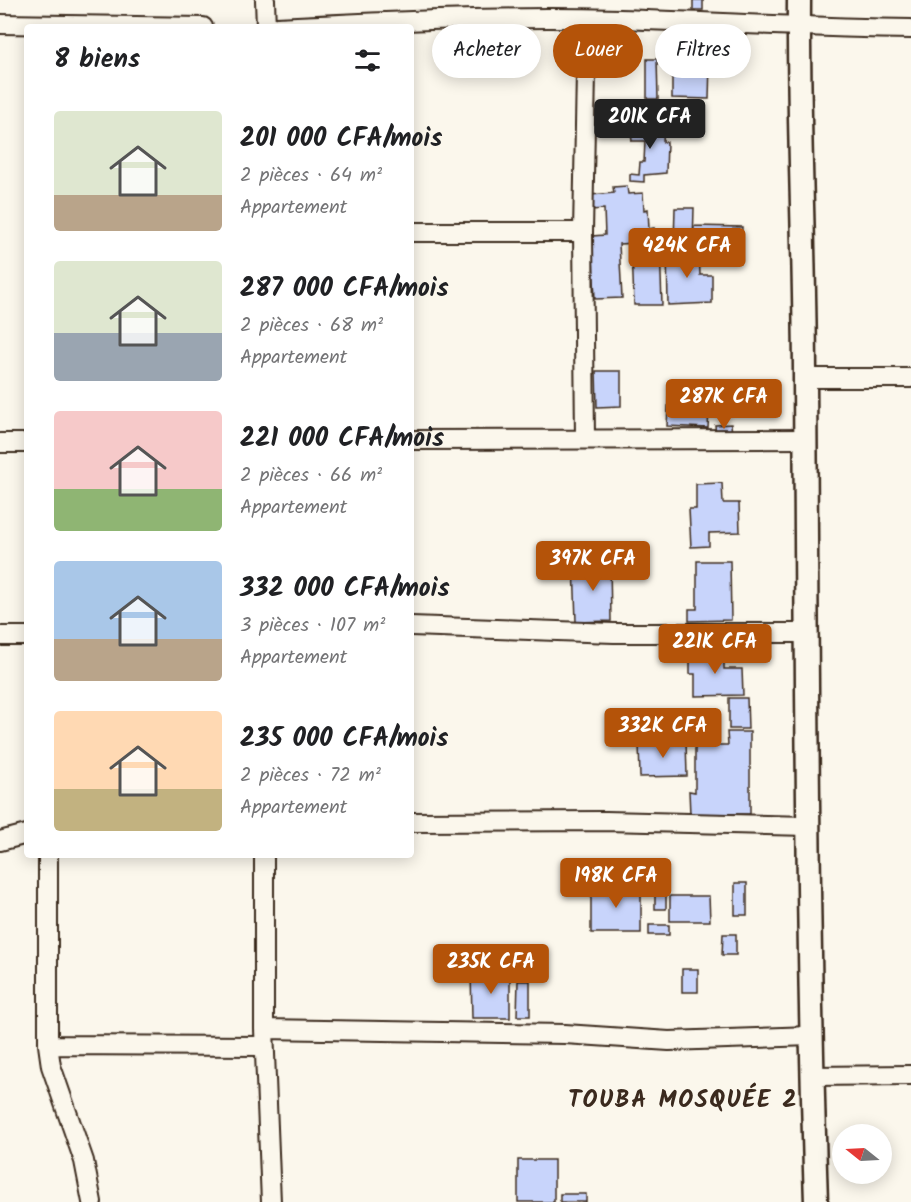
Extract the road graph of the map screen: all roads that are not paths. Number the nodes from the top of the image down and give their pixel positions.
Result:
1 (265, 0) edge
2 (799, 0) edge
3 (450, 9) edge
4 (587, 19) junction
5 (0, 24) edge
6 (266, 24) edge
7 (306, 24) edge
8 (24, 25) edge
9 (799, 28) junction
10 (911, 29) edge
11 (414, 232) edge
12 (583, 232) junction
13 (805, 378) junction
14 (911, 378) edge
15 (585, 438) junction
16 (805, 439) junction
17 (414, 440) edge
18 (0, 442) edge
19 (24, 443) edge
20 (414, 627) edge
21 (806, 633) junction
22 (0, 636) edge
23 (24, 636) edge
24 (414, 822) edge
25 (809, 826) junction
26 (24, 835) edge
27 (0, 841) edge
28 (48, 858) edge
29 (264, 858) edge
30 (810, 1036) junction
31 (264, 1037) junction
32 (48, 1045) junction
33 (812, 1076) junction
34 (911, 1076) edge
35 (92, 1202) edge
36 (271, 1202) edge
37 (816, 1202) edge

1 - 6 street
2 - 9 street
3 - 4 street
3 - 7 street
4 - 9 street
4 - 12 street
5 - 8 street
9 - 10 street
9 - 13 street
11 - 12 street
12 - 15 street
13 - 14 street
13 - 16 street
15 - 16 street
15 - 17 street
16 - 21 street
18 - 19 street
20 - 21 street
21 - 25 street
22 - 23 street
24 - 25 street
25 - 30 street
26 - 27 street
28 - 32 street
29 - 31 street
30 - 31 street
30 - 33 street
31 - 32 street
31 - 36 street
32 - 35 street
33 - 34 street
33 - 37 street

